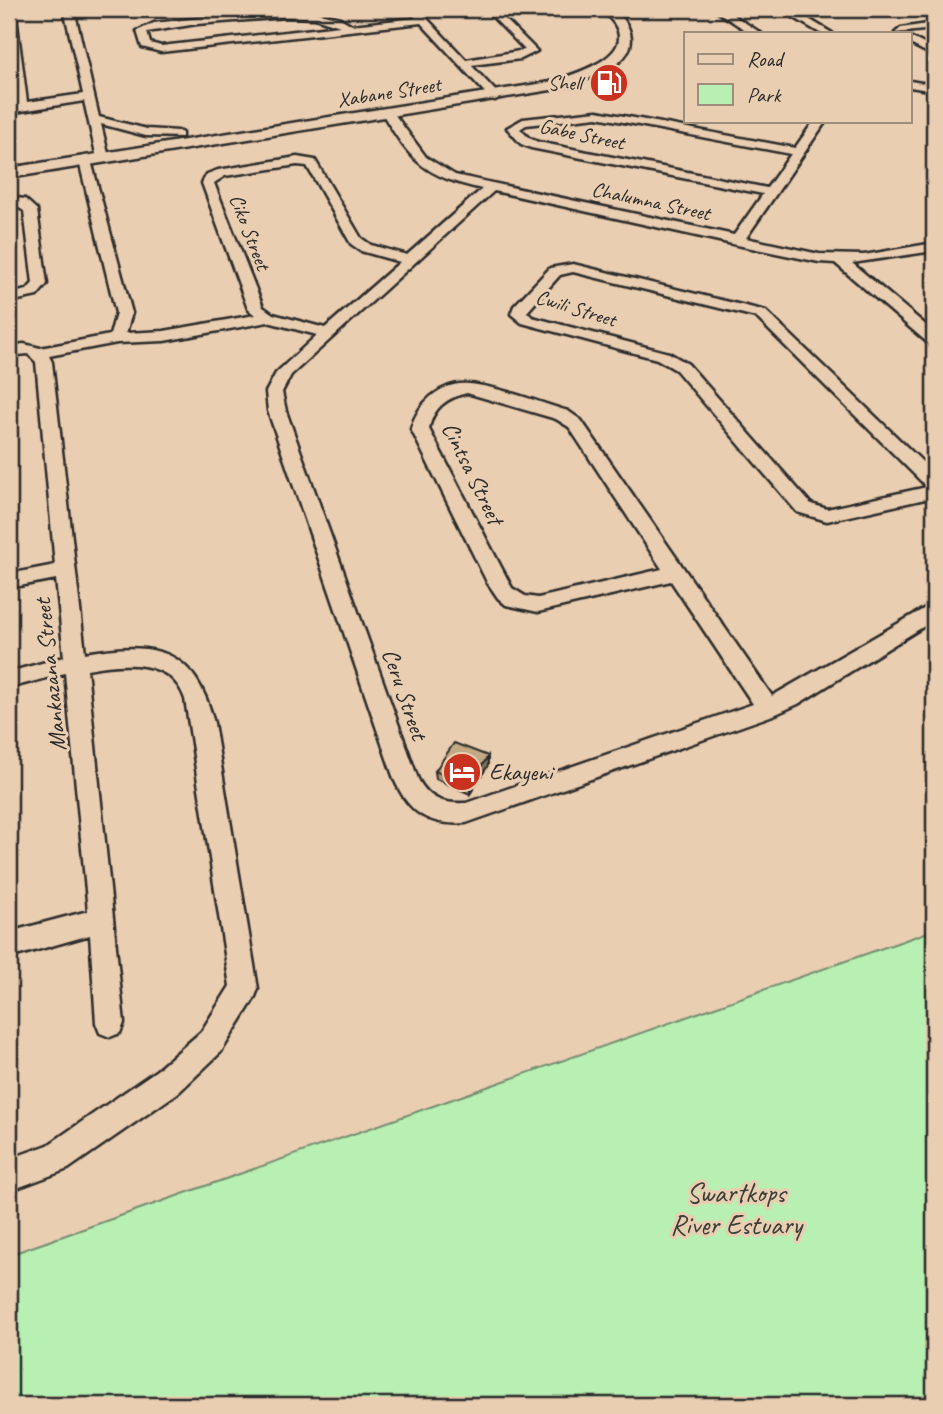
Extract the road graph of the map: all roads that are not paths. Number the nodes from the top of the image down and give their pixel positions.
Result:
1 (10, 9) edge
2 (69, 9) edge
3 (412, 9) edge
4 (490, 9) edge
5 (608, 9) edge
6 (718, 9) edge
7 (785, 9) edge
8 (855, 9) edge
9 (797, 16) junction
10 (424, 20) junction
11 (934, 26) edge
12 (350, 28) junction
13 (754, 32) edge
14 (825, 32) edge
15 (901, 32) edge
16 (912, 41) edge
17 (934, 53) edge
18 (478, 61) junction
19 (463, 63) junction
20 (520, 70) dead end
21 (934, 73) edge
22 (912, 84) edge
23 (931, 88) edge
24 (89, 97) junction
25 (495, 97) junction
26 (22, 106) junction
27 (9, 110) edge
28 (388, 113) junction
29 (94, 120) junction
30 (819, 122) edge
31 (178, 135) dead end
32 (798, 152) junction
33 (94, 159) junction
34 (9, 173) edge
35 (491, 187) junction
36 (770, 192) junction
37 (9, 201) edge
38 (737, 241) junction
39 (934, 247) edge
40 (410, 260) junction
41 (840, 260) junction
42 (9, 298) edge
43 (268, 317) junction
44 (328, 333) junction
45 (117, 338) junction
46 (934, 340) edge
47 (9, 351) edge
48 (38, 353) junction
49 (934, 484) edge
50 (934, 491) edge
51 (65, 570) junction
52 (677, 573) junction
53 (9, 581) edge
54 (934, 610) edge
55 (74, 664) junction
56 (9, 680) edge
57 (768, 708) junction
58 (102, 919) junction
59 (9, 945) edge
60 (110, 1023) dead end
61 (9, 1175) edge

1 - 26 street
2 - 24 street
3 - 10 street
4 - 18 street
5 - 25 street, Xabane Street
6 - 13 street
7 - 9 street
8 - 9 street
9 - 14 street
10 - 12 street
10 - 19 street
11 - 15 street
12 - 12 street
16 - 17 street
18 - 19 street
18 - 20 street
19 - 25 street
21 - 23 street
22 - 23 street
24 - 26 street
24 - 29 street
25 - 28 street, Xabane Street
26 - 27 street
28 - 33 street, Xabane Street
28 - 35 street, Chalumna Street
29 - 31 street
29 - 33 street
30 - 32 street
32 - 36 street
32 - 36 street, Gabe Street
33 - 34 street, Xabane Street
33 - 45 street
35 - 38 street, Chalumna Street
35 - 40 street, Ceru Street
36 - 38 street
37 - 42 street
38 - 41 street, Chalumna Street
39 - 41 street, Chalumna Street
40 - 43 street, Ciko Street
40 - 44 street, Ceru Street
41 - 46 street
43 - 44 street
43 - 45 street
44 - 57 street, Ceru Street
45 - 48 street
47 - 48 street
48 - 51 street, Mankazana Street
49 - 50 street, Cwili Street
51 - 53 street
51 - 55 street, Mankazana Street
52 - 52 street, Cintsa Street
52 - 57 street, Cintsa Street
54 - 57 street, Ceru Street
55 - 56 street
55 - 58 street, Mankazana Street
55 - 61 street
58 - 59 street
58 - 60 street, Mankazana Street

